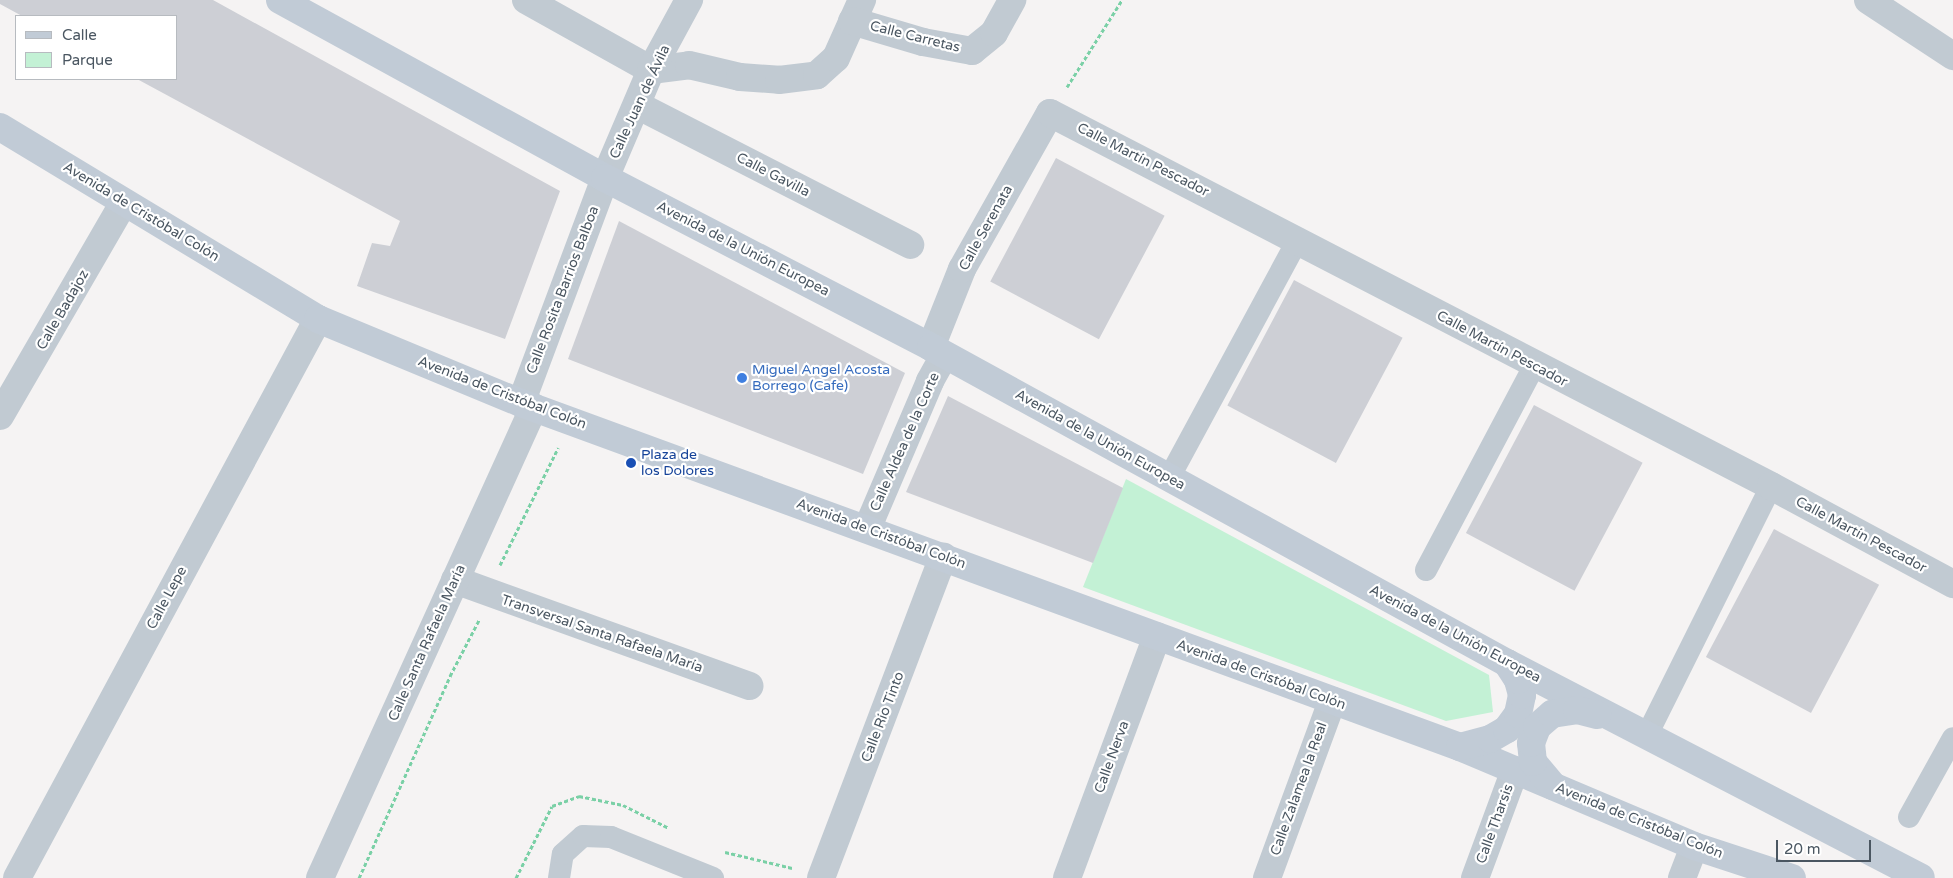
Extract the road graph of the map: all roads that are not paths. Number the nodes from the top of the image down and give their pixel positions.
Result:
1 (280, 0) edge
2 (526, 0) edge
3 (689, 0) edge
4 (1012, 0) edge
5 (1868, 0) edge
6 (857, 11) edge
7 (1908, 11) edge
8 (1953, 56) edge
9 (652, 70) junction
10 (637, 105) junction
11 (1050, 113) joint
12 (0, 128) edge
13 (605, 178) junction
14 (124, 202) junction
15 (1298, 239) junction
16 (910, 245) dead end
17 (318, 319) junction
18 (938, 351) junction
19 (1534, 366) junction
20 (527, 405) junction
21 (0, 416) edge
22 (1169, 478) junction
23 (1771, 486) junction
24 (867, 529) junction
25 (943, 556) junction
26 (1426, 570) dead end
27 (455, 580) junction
28 (1953, 584) edge
29 (1157, 636) junction
30 (1507, 663) junction
31 (749, 686) dead end
32 (1332, 701) junction
33 (1618, 721) junction
34 (1647, 735) junction
35 (1953, 738) edge
36 (1460, 747) junction
37 (1515, 770) junction
38 (1553, 786) junction
39 (1909, 817) dead end
40 (1694, 846) junction
41 (17, 878) edge
42 (320, 878) edge
43 (559, 878) edge
44 (567, 878) edge
45 (686, 878) edge
46 (713, 878) edge
47 (821, 878) edge
48 (1067, 878) edge
49 (1267, 878) edge
50 (1475, 878) edge
51 (1682, 878) edge
52 (1792, 878) edge
53 (1921, 878) edge

1 - 13 main road, Avenida de la Unión Europea
2 - 9 street
3 - 9 street, Calle Juan de Ávila
4 - 6 street, Calle Carretas
5 - 7 street
6 - 9 street
7 - 8 street
9 - 10 street, Calle Juan de Ávila
10 - 13 street, Calle Juan de Ávila
10 - 16 street, Calle Gavilla
11 - 15 street, Calle Martín Pescador
11 - 18 street, Calle Serenata
12 - 14 main road, Avenida de Cristóbal Colón
13 - 18 main road, Avenida de la Unión Europea
13 - 20 street, Calle Rosita Barrios Balboa
14 - 17 main road, Avenida de Cristóbal Colón
14 - 21 street, Calle Badajoz
15 - 19 street, Calle Martín Pescador
15 - 22 street
17 - 20 main road, Avenida de Cristóbal Colón
17 - 41 street, Calle Lepe
18 - 22 main road, Avenida de la Unión Europea
18 - 24 street, Calle Aldea de la Corte
19 - 23 street, Calle Martín Pescador
19 - 26 street
20 - 24 main road, Avenida de Cristóbal Colón
20 - 27 street, Calle Santa Rafaela María
22 - 30 main road, Avenida de la Unión Europea
23 - 28 street, Calle Martín Pescador
23 - 34 street
24 - 25 main road, Avenida de Cristóbal Colón
25 - 29 main road, Avenida de Cristóbal Colón
25 - 47 street, Calle Río Tinto
27 - 31 street, Transversal Santa Rafaela María
27 - 42 street, Calle Santa Rafaela María
29 - 32 main road, Avenida de Cristóbal Colón
29 - 48 street, Calle Nerva
30 - 33 main road, Avenida de la Unión Europea
30 - 36 main road
32 - 36 main road, Avenida de Cristóbal Colón
32 - 49 street, Calle Zalamea la Real
33 - 34 main road, Avenida de la Unión Europea
33 - 38 main road
34 - 53 main road, Avenida de la Unión Europea
35 - 39 street
36 - 37 main road, Avenida de Cristóbal Colón
37 - 38 main road, Avenida de Cristóbal Colón
37 - 50 street, Calle Tharsis
38 - 40 main road, Avenida de Cristóbal Colón
40 - 51 street
40 - 52 main road, Avenida de Cristóbal Colón
43 - 46 street
44 - 45 street

